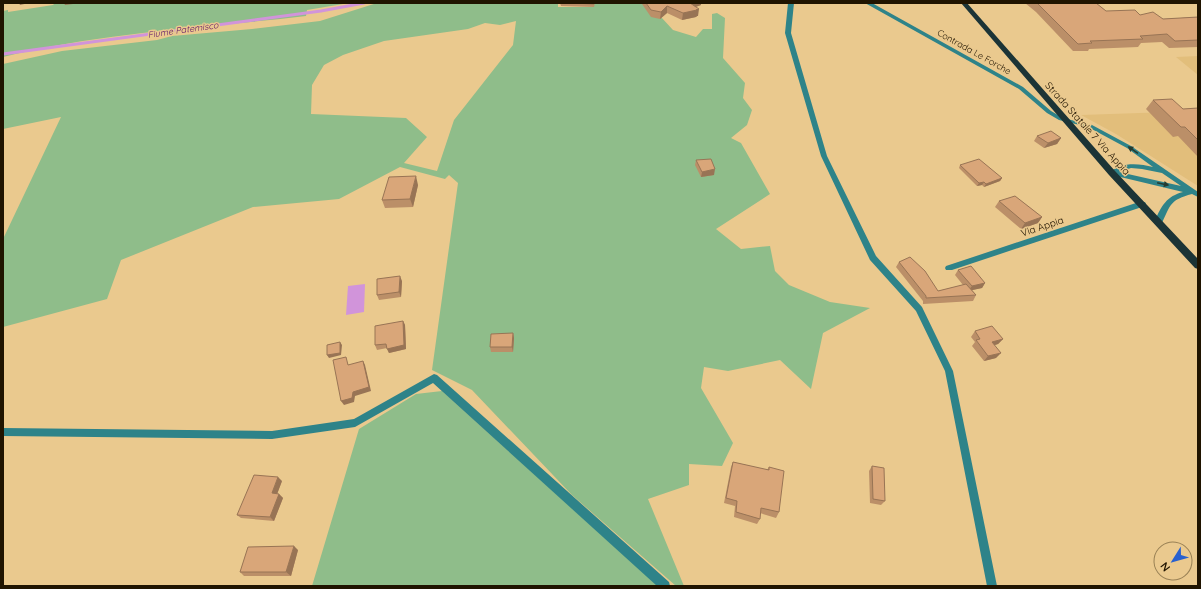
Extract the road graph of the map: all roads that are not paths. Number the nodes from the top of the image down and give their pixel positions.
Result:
1 (791, 3) edge
2 (868, 3) edge
3 (964, 3) edge
4 (1067, 121) junction
5 (1112, 172) junction
6 (1165, 172) junction
7 (1195, 194) edge
8 (1142, 204) junction
9 (1158, 222) junction
10 (1198, 265) edge
11 (949, 268) dead end
12 (3, 432) edge
13 (665, 586) edge
14 (992, 586) edge

1 - 14 street
2 - 4 street, Contrada Le Forche
3 - 4 main road, Strada Statale 7 Via Appia
4 - 5 main road, Strada Statale 7 Via Appia
6 -> 4 street, Contrada Le Forche
5 - 6 street
5 -> 7 street
5 - 8 main road, Strada Statale 7 Via Appia
6 - 7 street, Contrada Le Forche
7 - 9 street
8 - 9 main road, Strada Statale 7 Via Appia
8 - 11 street, Via Appia
9 - 10 main road, Strada Statale 7 Via Appia
12 - 13 street

